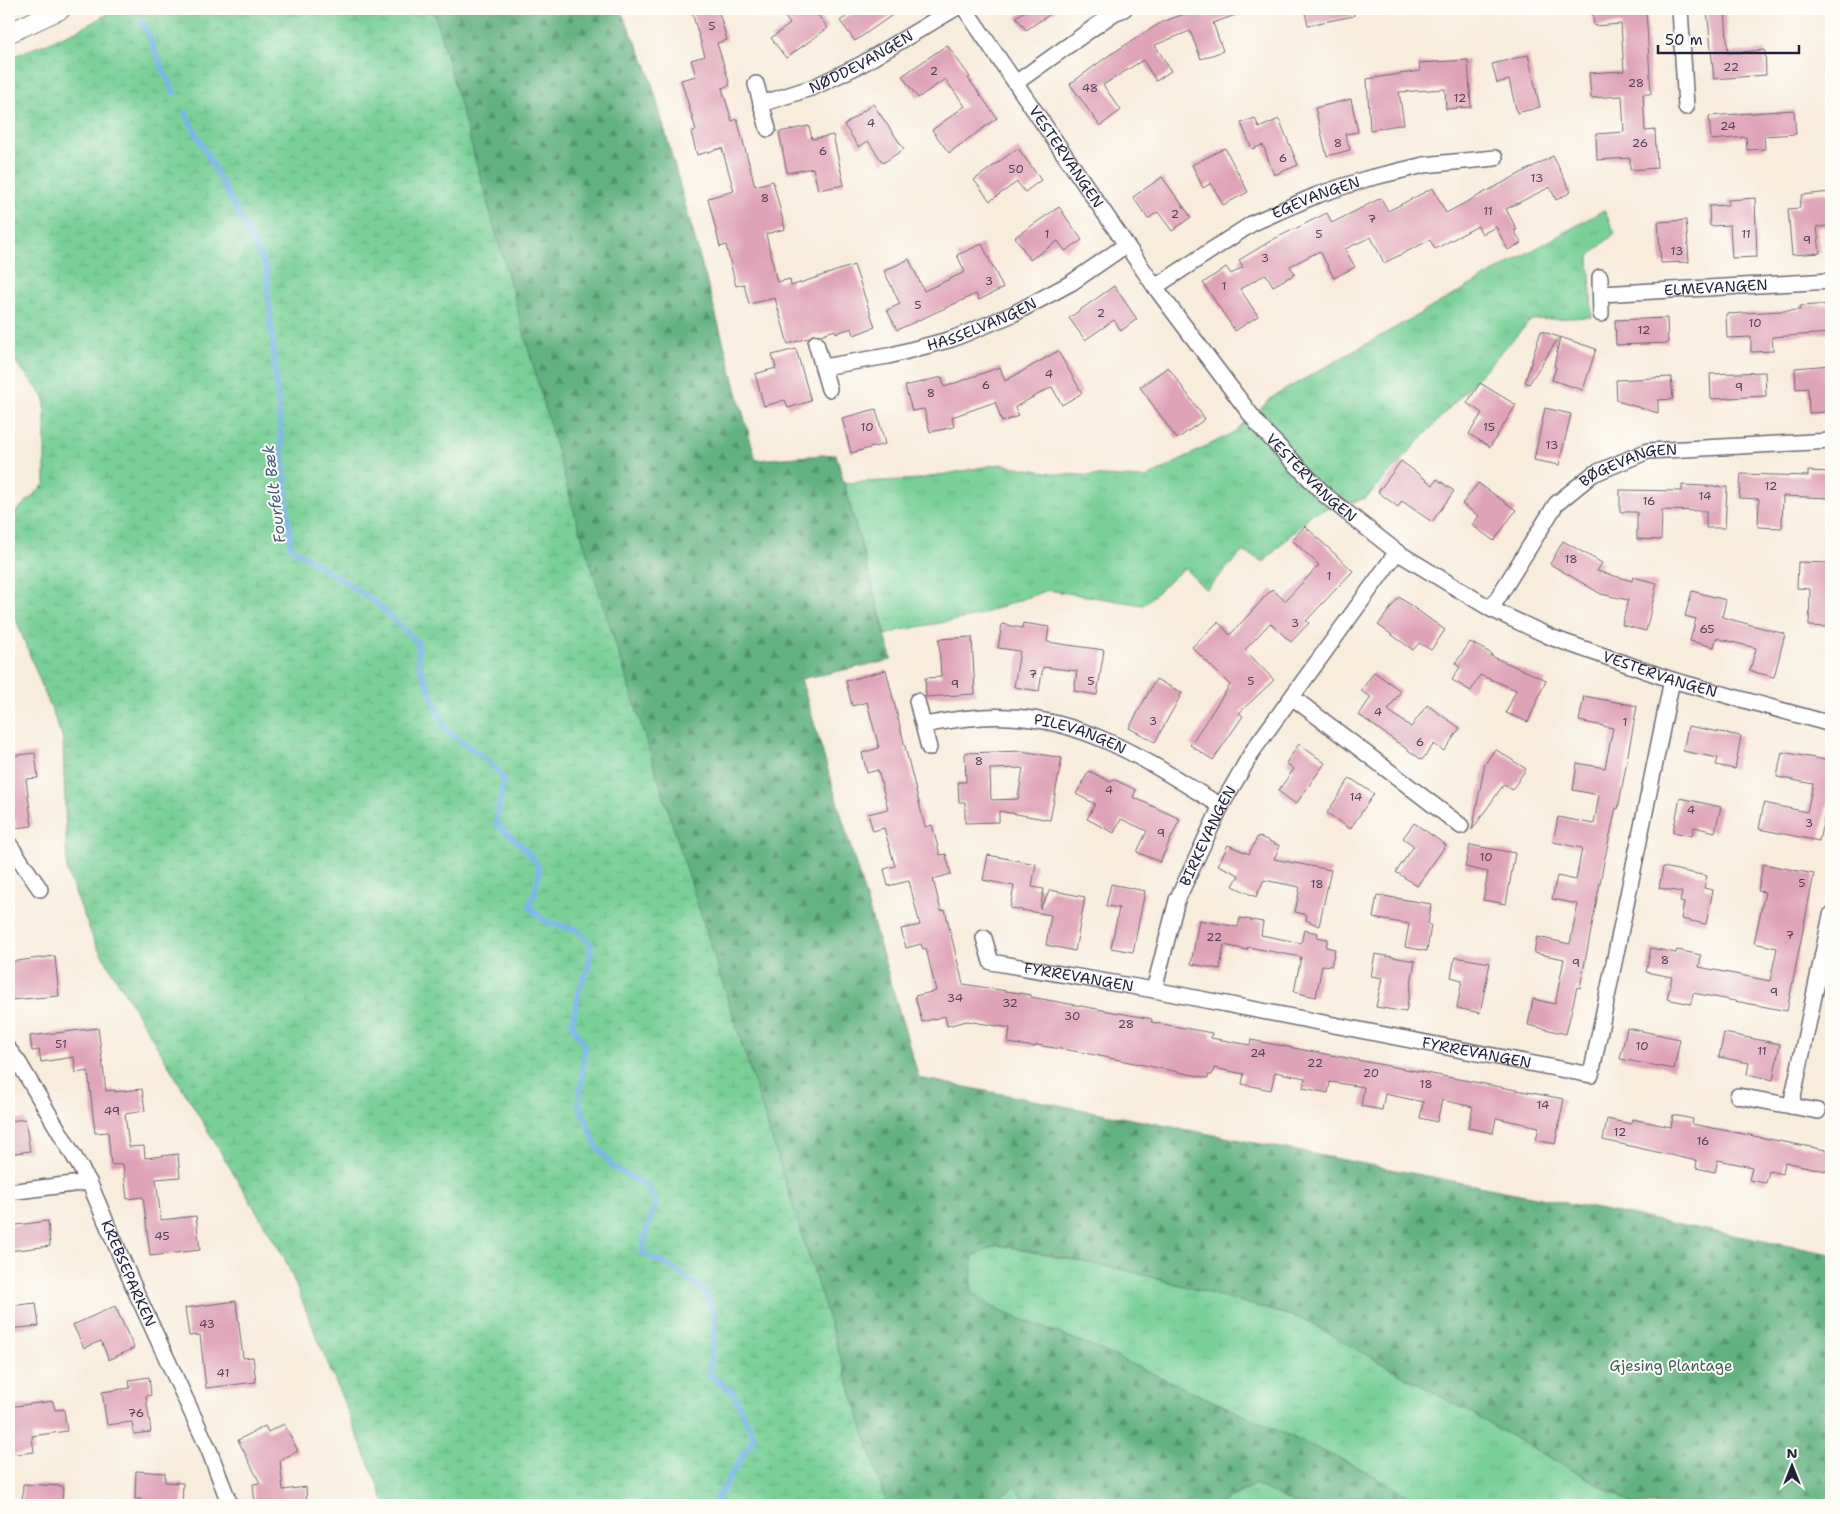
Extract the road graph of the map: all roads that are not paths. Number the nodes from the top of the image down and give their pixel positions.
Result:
1 (61, 9) edge
2 (954, 9) edge
3 (966, 9) edge
4 (1124, 9) edge
5 (1680, 9) edge
6 (9, 33) edge
7 (1017, 82) junction
8 (756, 84) dead end
9 (761, 104) junction
10 (1686, 107) dead end
11 (768, 129) dead end
12 (1496, 158) dead end
13 (1126, 245) junction
14 (1600, 277) dead end
15 (1831, 281) edge
16 (1155, 287) junction
17 (1601, 294) junction
18 (1602, 314) dead end
19 (816, 343) dead end
20 (822, 367) junction
21 (829, 389) dead end
22 (1831, 441) edge
23 (1397, 552) junction
24 (1492, 609) junction
25 (1672, 680) junction
26 (1292, 697) junction
27 (918, 702) dead end
28 (1831, 724) edge
29 (924, 725) junction
30 (929, 748) dead end
31 (1221, 806) junction
32 (1460, 826) dead end
33 (9, 844) edge
34 (40, 889) dead end
35 (1831, 916) edge
36 (984, 938) dead end
37 (1154, 990) junction
38 (9, 1050) edge
39 (1738, 1096) dead end
40 (1791, 1106) junction
41 (1818, 1112) dead end
42 (89, 1182) junction
43 (9, 1192) edge
44 (230, 1505) edge

1 - 6 street
2 - 9 street, NØDDEVANGEN
3 - 7 street, VESTERVANGEN
4 - 7 street
5 - 10 street
7 - 13 street, VESTERVANGEN
8 - 9 street
9 - 11 street
12 - 16 street, EGEVANGEN
13 - 16 street, VESTERVANGEN
13 - 20 street, HASSELVANGEN
14 - 17 street
15 - 17 street, ELMEVANGEN
16 - 23 street, VESTERVANGEN
17 - 18 street
19 - 20 street
20 - 21 street
22 - 24 street, BØGEVANGEN
23 - 24 street, VESTERVANGEN
23 - 26 street, BIRKEVANGEN
24 - 25 street, VESTERVANGEN
25 - 28 street, VESTERVANGEN
25 - 37 street, FYRREVANGEN
26 - 31 street, BIRKEVANGEN
26 - 32 street
27 - 29 street
29 - 30 street
29 - 31 street, PILEVANGEN
31 - 37 street, BIRKEVANGEN
33 - 34 street
35 - 40 street
36 - 37 street, FYRREVANGEN
38 - 42 street, KREBSEPARKEN
39 - 40 street
40 - 41 street
42 - 43 street
42 - 44 street, KREBSEPARKEN

